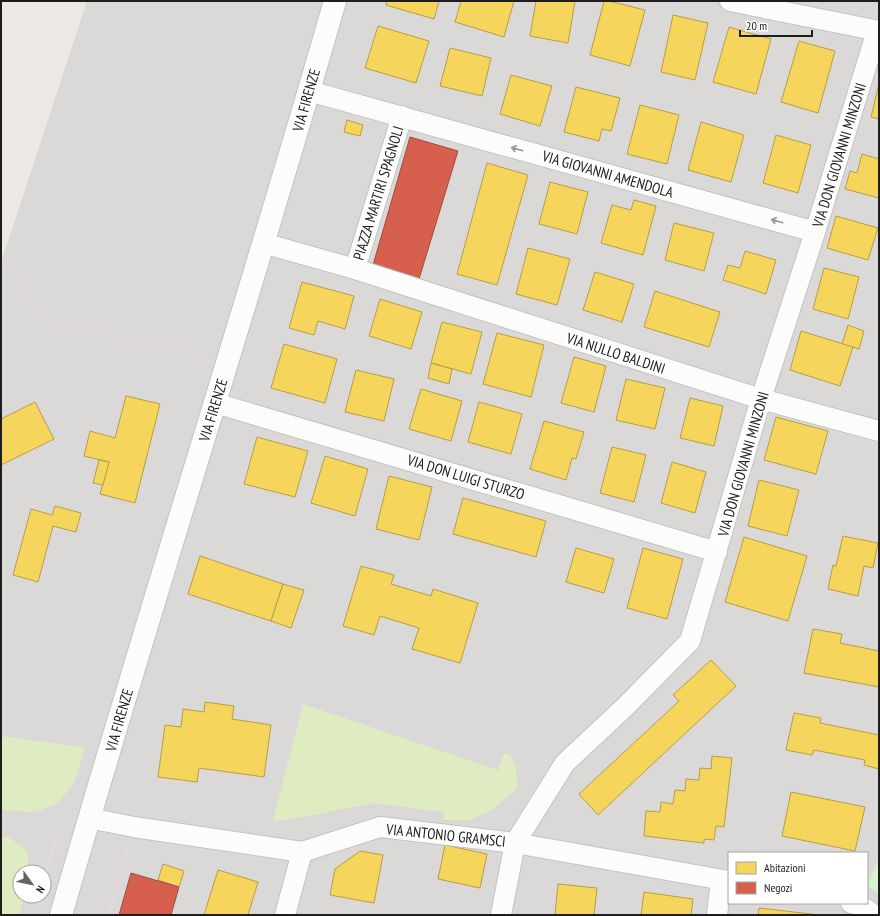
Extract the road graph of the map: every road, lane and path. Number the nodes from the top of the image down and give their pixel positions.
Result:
1 (335, 1) edge
2 (730, 1) edge
3 (878, 31) edge
4 (309, 91) junction
5 (402, 116) junction
6 (815, 232) junction
7 (263, 243) junction
8 (1, 261) edge
9 (355, 269) junction
10 (228, 361) junction
11 (762, 400) junction
12 (215, 403) junction
13 (879, 431) edge
14 (717, 552) junction
15 (89, 818) junction
16 (134, 827) junction
17 (59, 829) dead end
18 (515, 843) junction
19 (302, 852) junction
20 (879, 857) edge
21 (48, 864) edge
22 (725, 880) edge
23 (868, 885) edge
24 (36, 904) edge
25 (856, 904) edge
26 (33, 915) edge
27 (61, 915) edge
28 (109, 915) edge
29 (285, 915) edge
30 (501, 915) edge
31 (717, 915) edge
32 (874, 915) edge

1 - 4 street, VIA FIRENZE
2 - 3 street
3 - 6 street, VIA DON GIOVANNI MINZONI
4 - 5 street, PIAZZA MARTIRI SPAGNOLI
4 - 7 street, VIA FIRENZE
6 -> 5 street, VIA GIOVANNI AMENDOLA
5 - 9 street, PIAZZA MARTIRI SPAGNOLI
6 - 11 street, VIA DON GIOVANNI MINZONI
7 - 9 street, PIAZZA MARTIRI SPAGNOLI
7 - 10 street, VIA FIRENZE
8 - 10 path
9 - 11 street, VIA NULLO BALDINI
10 - 12 street, VIA FIRENZE
11 - 13 street, VIA NULLO BALDINI
11 - 14 street, VIA DON GIOVANNI MINZONI
12 - 14 street, VIA DON LUIGI STURZO
12 - 15 street, VIA FIRENZE
14 - 18 street, VIA DON GIOVANNI MINZONI
15 - 16 street, VIA ANTONIO GRAMSCI
15 - 27 street, VIA FIRENZE
16 - 19 street, VIA ANTONIO GRAMSCI
16 - 28 path
17 - 21 path
18 - 19 street, VIA ANTONIO GRAMSCI
18 - 22 street, VIA ANTONIO GRAMSCI
18 - 30 street
19 - 29 street
20 - 23 path
22 - 31 street, VIA ANTONIO GRAMSCI
24 - 26 path
25 - 32 street

